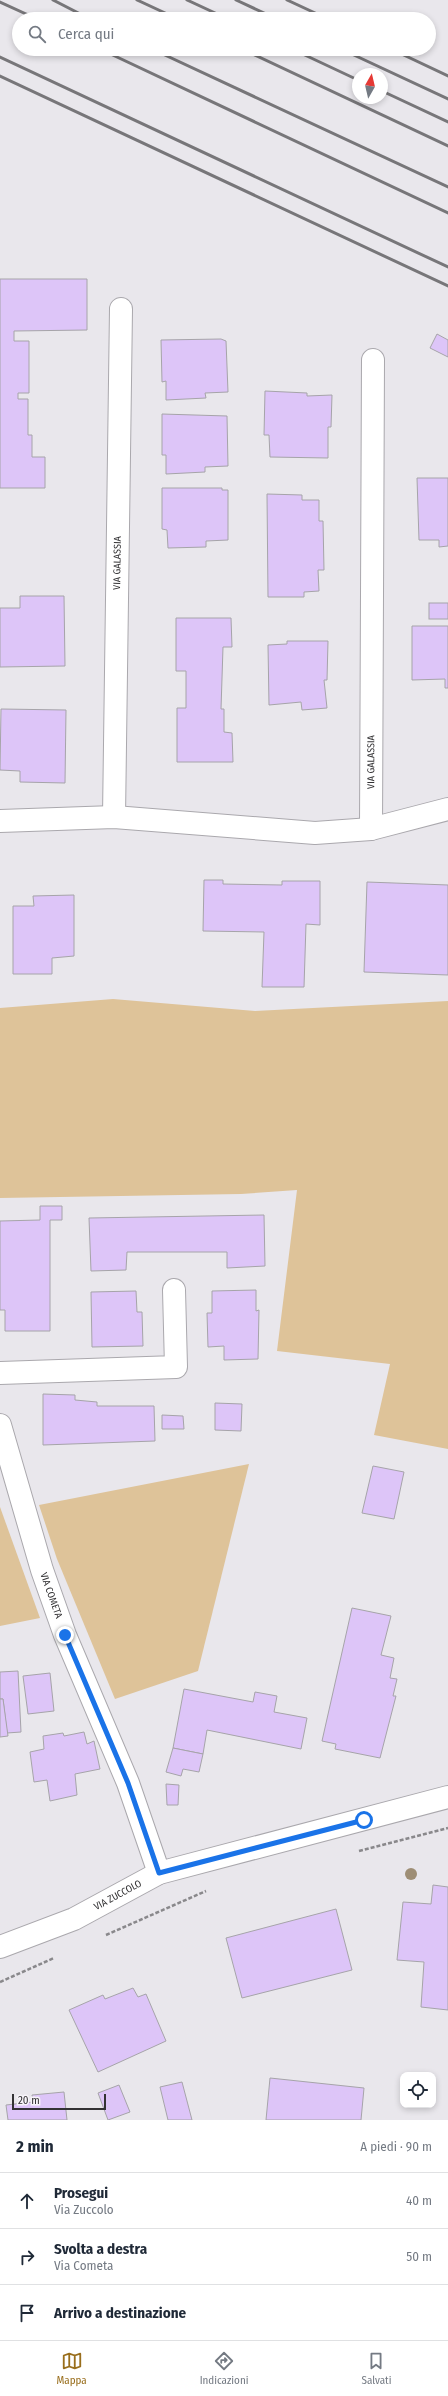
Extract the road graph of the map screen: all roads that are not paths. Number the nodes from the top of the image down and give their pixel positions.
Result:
1 (121, 309) dead end
2 (373, 360) dead end
3 (448, 809) edge
4 (114, 817) junction
5 (0, 821) edge
6 (371, 829) junction
7 (174, 1290) dead end
8 (0, 1373) edge
9 (0, 1425) edge
10 (448, 1797) edge
11 (159, 1873) junction
12 (0, 1947) edge

1 - 4 street, VIA GALASSIA
2 - 6 street, VIA GALASSIA
3 - 6 street
4 - 5 street
4 - 6 street
7 - 8 street
9 - 11 street, VIA COMETA
10 - 11 street, VIA ZUCCOLO
11 - 12 street, VIA ZUCCOLO

